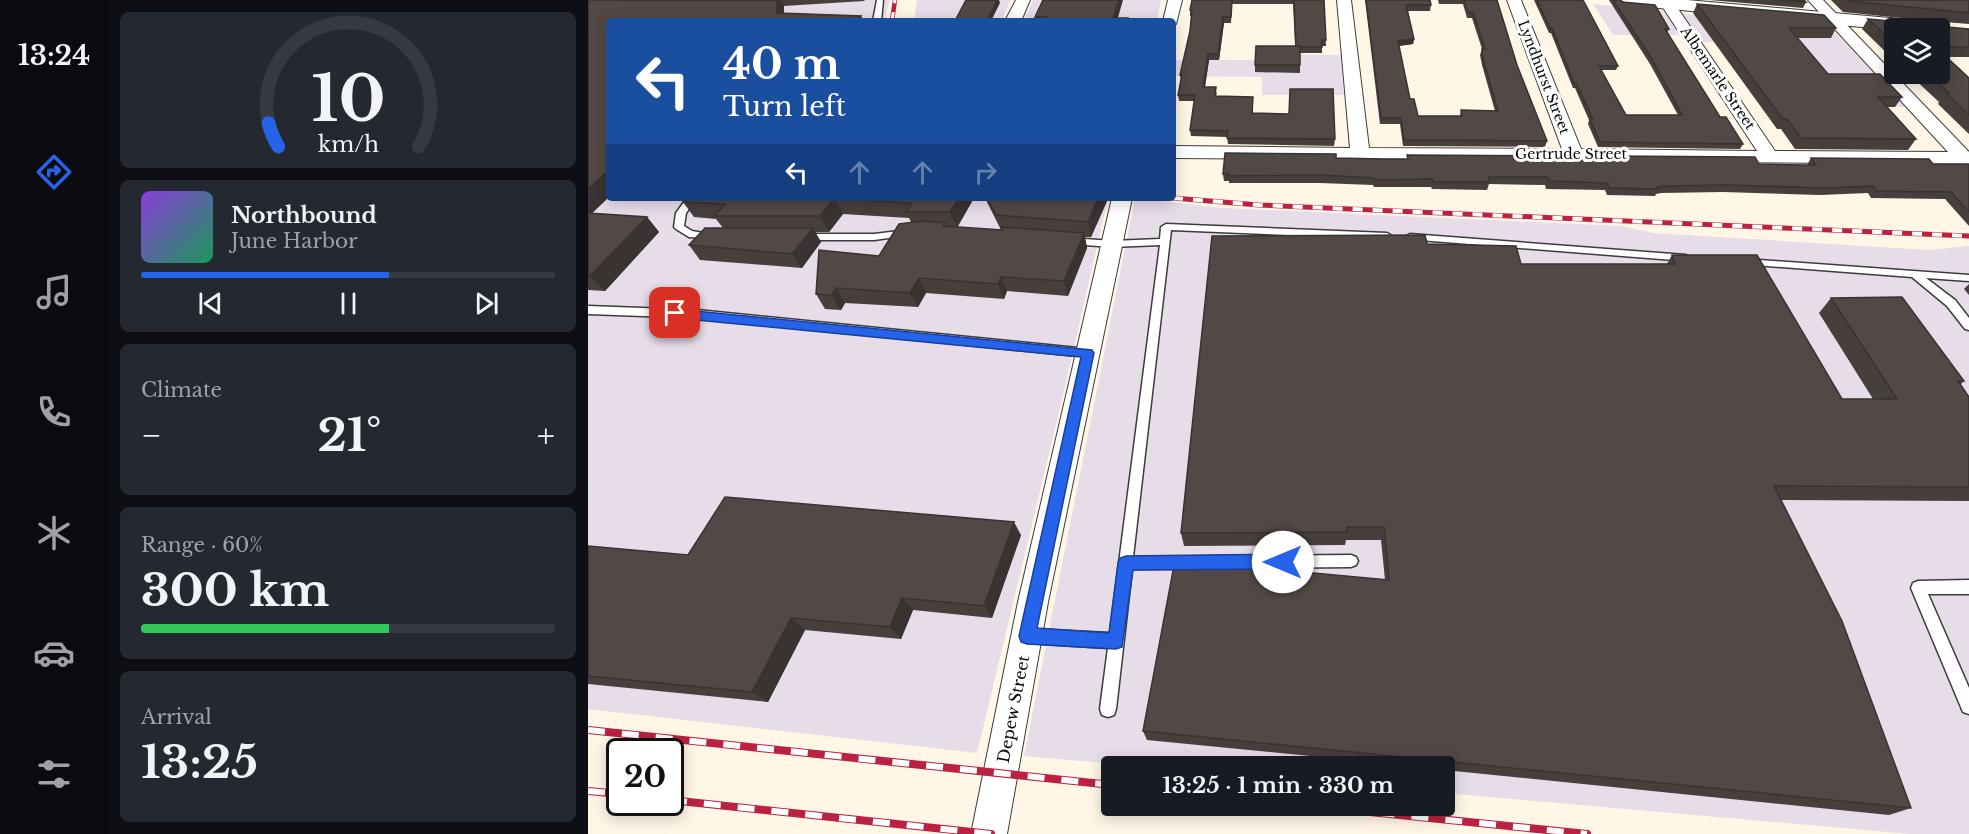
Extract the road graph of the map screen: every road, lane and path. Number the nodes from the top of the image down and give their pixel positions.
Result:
1 (880, 0) edge
2 (1023, 0) edge
3 (1175, 0) edge
4 (1344, 0) edge
5 (1514, 0) edge
6 (1627, 0) edge
7 (1815, 0) edge
8 (1666, 2) edge
9 (877, 18) edge
10 (1014, 18) edge
11 (1172, 18) edge
12 (1833, 19) junction
13 (1884, 24) edge
14 (1176, 152) edge
15 (1360, 154) junction
16 (1573, 154) junction
17 (1770, 157) junction
18 (1966, 158) edge
19 (690, 201) edge
20 (1121, 201) edge
21 (918, 232) edge
22 (724, 237) edge
23 (794, 237) edge
24 (1058, 240) edge
25 (1165, 242) junction
26 (1112, 244) junction
27 (1701, 259) edge
28 (1737, 261) edge
29 (1914, 275) junction
30 (1969, 278) edge
31 (588, 310) edge
32 (1969, 326) edge
33 (1088, 353) junction
34 (1351, 561) dead end
35 (1126, 563) junction
36 (1969, 587) edge
37 (1027, 636) junction
38 (1116, 641) junction
39 (1969, 706) edge
40 (1108, 710) dead end
41 (989, 834) edge

1 - 9 lane
2 - 10 street
3 - 11 street
4 - 15 street
5 - 16 street, Lyndhurst Street
6 - 8 street
7 - 12 street
8 - 12 street
8 - 17 street, Albemarle Street
12 - 13 street
12 - 18 street
14 - 15 street, Gertrude Street
15 - 16 street, Gertrude Street
16 - 17 street, Gertrude Street
17 - 18 street, Gertrude Street
19 - 22 lane
20 - 26 street, Depew Street
21 - 23 lane
24 - 26 lane
25 - 26 lane
25 - 27 lane
25 - 35 lane
26 - 33 street, Depew Street
28 - 29 lane
29 - 30 lane
29 - 32 lane
31 - 33 lane
33 - 37 street, Depew Street
34 - 35 lane
35 - 38 lane
36 - 39 lane
37 - 38 lane
37 - 41 street, Depew Street
38 - 40 lane

